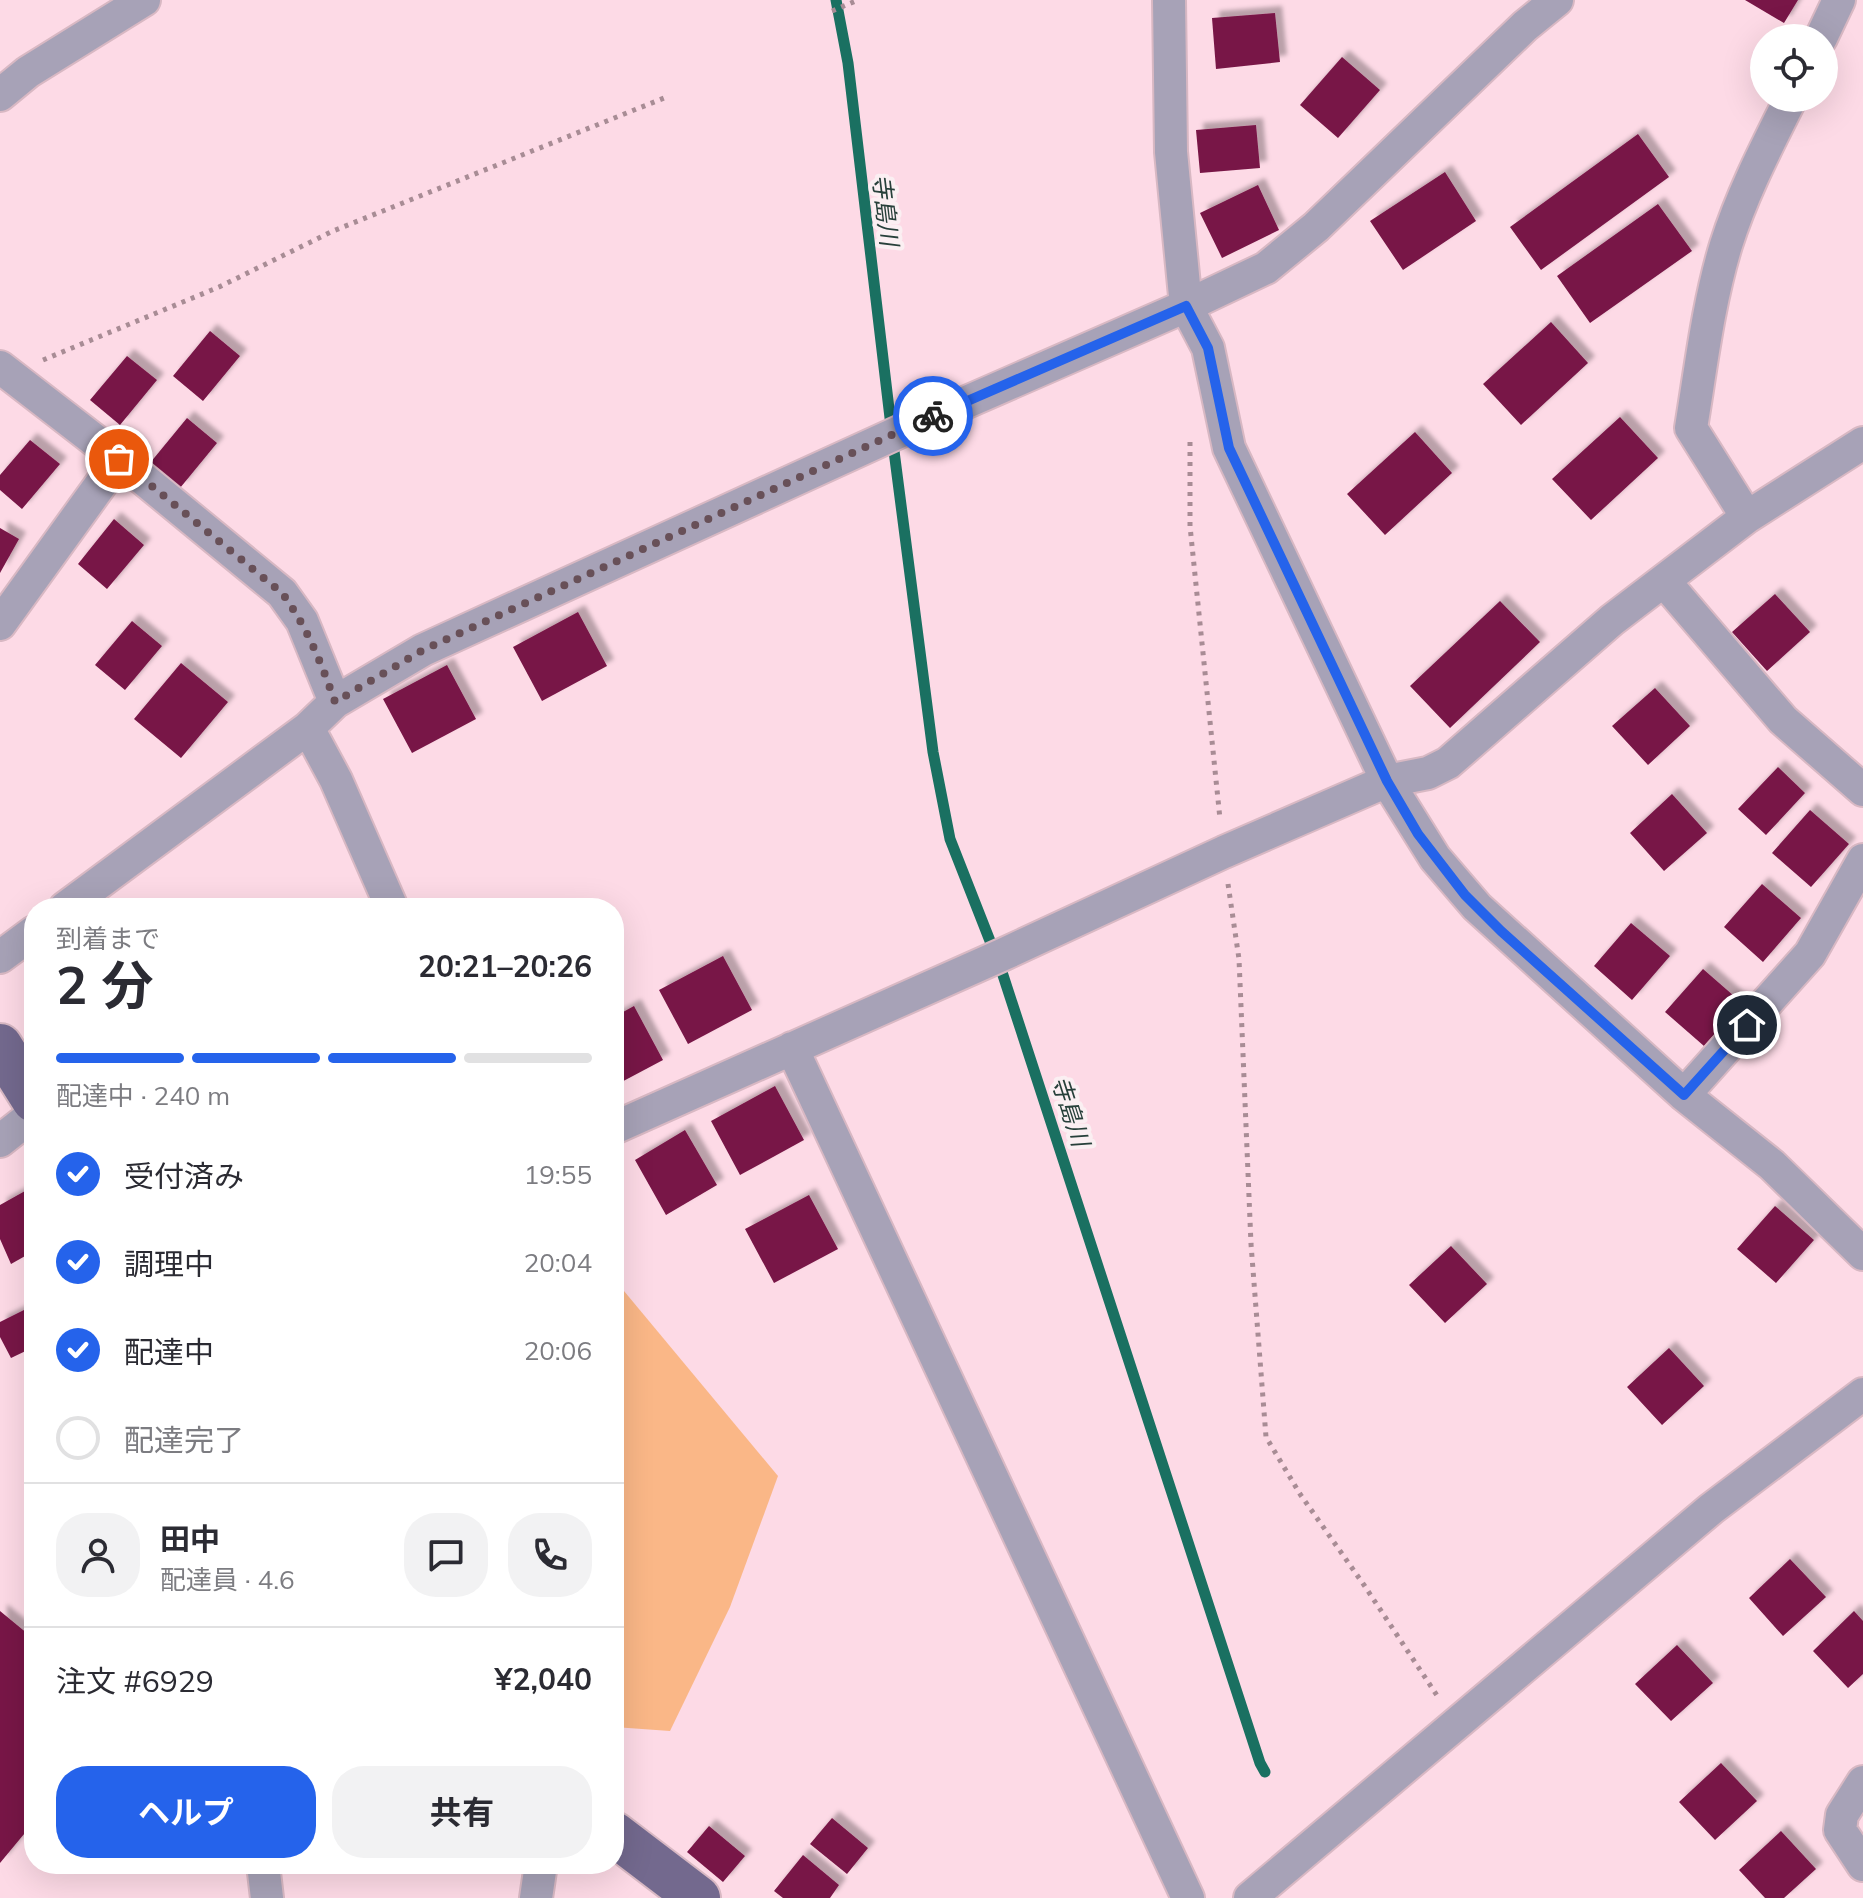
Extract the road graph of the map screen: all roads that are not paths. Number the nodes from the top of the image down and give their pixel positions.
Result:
1 (144, 0) edge
2 (1169, 0) edge
3 (1557, 0) edge
4 (1839, 0) edge
5 (1828, 24) edge
6 (0, 95) edge
7 (1784, 112) edge
8 (1186, 306) junction
9 (4, 371) edge
10 (1863, 443) edge
11 (119, 459) junction
12 (1747, 517) junction
13 (1664, 581) junction
14 (0, 624) edge
15 (335, 702) junction
16 (308, 728) junction
17 (1387, 781) junction
18 (1863, 790) edge
19 (1863, 860) edge
20 (78, 898) edge
21 (388, 898) edge
22 (24, 939) edge
23 (0, 957) edge
24 (0, 1046) edge
25 (792, 1048) junction
26 (24, 1084) edge
27 (1684, 1095) junction
28 (24, 1122) edge
29 (624, 1124) edge
30 (0, 1141) edge
31 (1863, 1254) edge
32 (1863, 1394) edge
33 (1863, 1782) edge
34 (624, 1842) edge
35 (1863, 1865) edge
36 (264, 1874) edge
37 (540, 1874) edge
38 (267, 1898) edge
39 (536, 1898) edge
40 (698, 1898) edge
41 (1188, 1898) edge
42 (1250, 1898) edge

1 - 6 street
2 - 8 street
3 - 8 street
4 - 5 street
7 - 12 street
8 - 15 street
8 - 17 street
9 - 11 street
10 - 12 street
11 - 14 street
11 - 15 street
12 - 13 street
13 - 17 street
13 - 18 street
15 - 16 street
16 - 20 street
16 - 21 street
17 - 25 street
17 - 27 street
19 - 27 street
22 - 23 street
24 - 26 main road
25 - 29 street
25 - 41 street
27 - 31 street
28 - 30 street
32 - 42 street
33 - 35 street
34 - 40 main road
36 - 38 street
37 - 39 street

